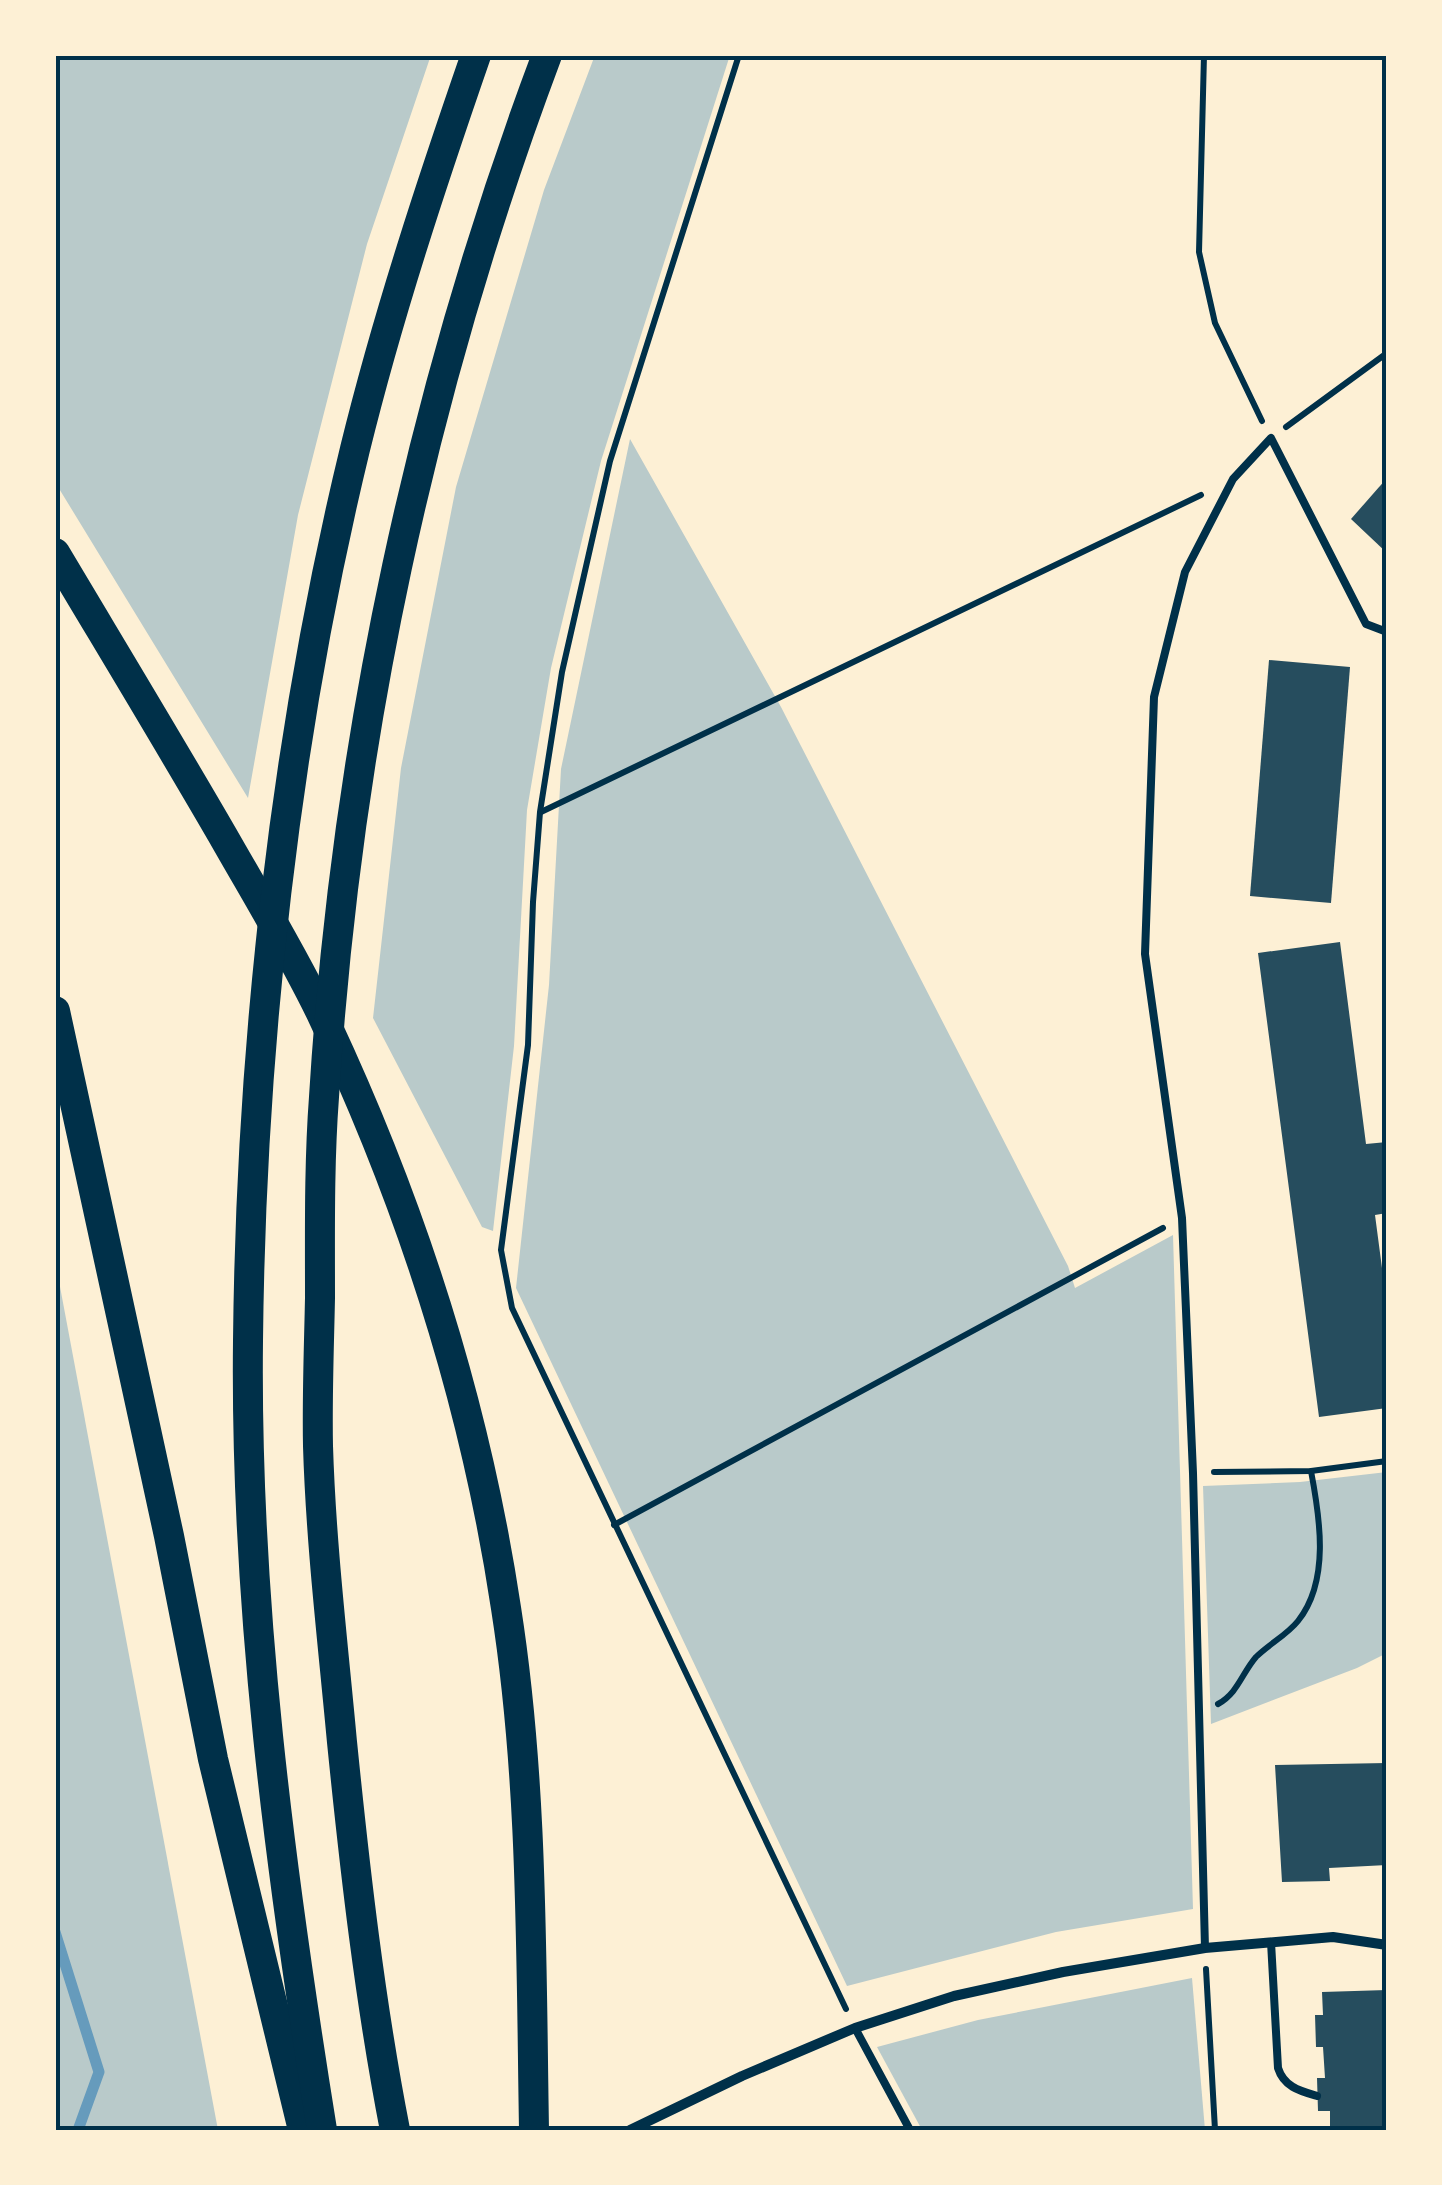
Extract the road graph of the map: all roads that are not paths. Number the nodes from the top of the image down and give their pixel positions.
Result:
1 (476, 55) edge
2 (547, 55) edge
3 (55, 553) edge
4 (1387, 632) edge
5 (55, 1011) edge
6 (1271, 1942) junction
7 (1387, 1945) edge
8 (1205, 1948) junction
9 (855, 2028) junction
10 (1317, 2096) dead end
11 (303, 2130) edge
12 (322, 2130) edge
13 (395, 2130) edge
14 (534, 2130) edge
15 (630, 2130) edge
16 (910, 2130) edge

1 - 12 highway
2 - 13 highway
3 - 14 highway
4 - 8 lane
5 - 11 highway
6 - 7 street
6 - 8 street
6 - 10 lane
8 - 9 street
9 - 15 street
9 - 16 lane

